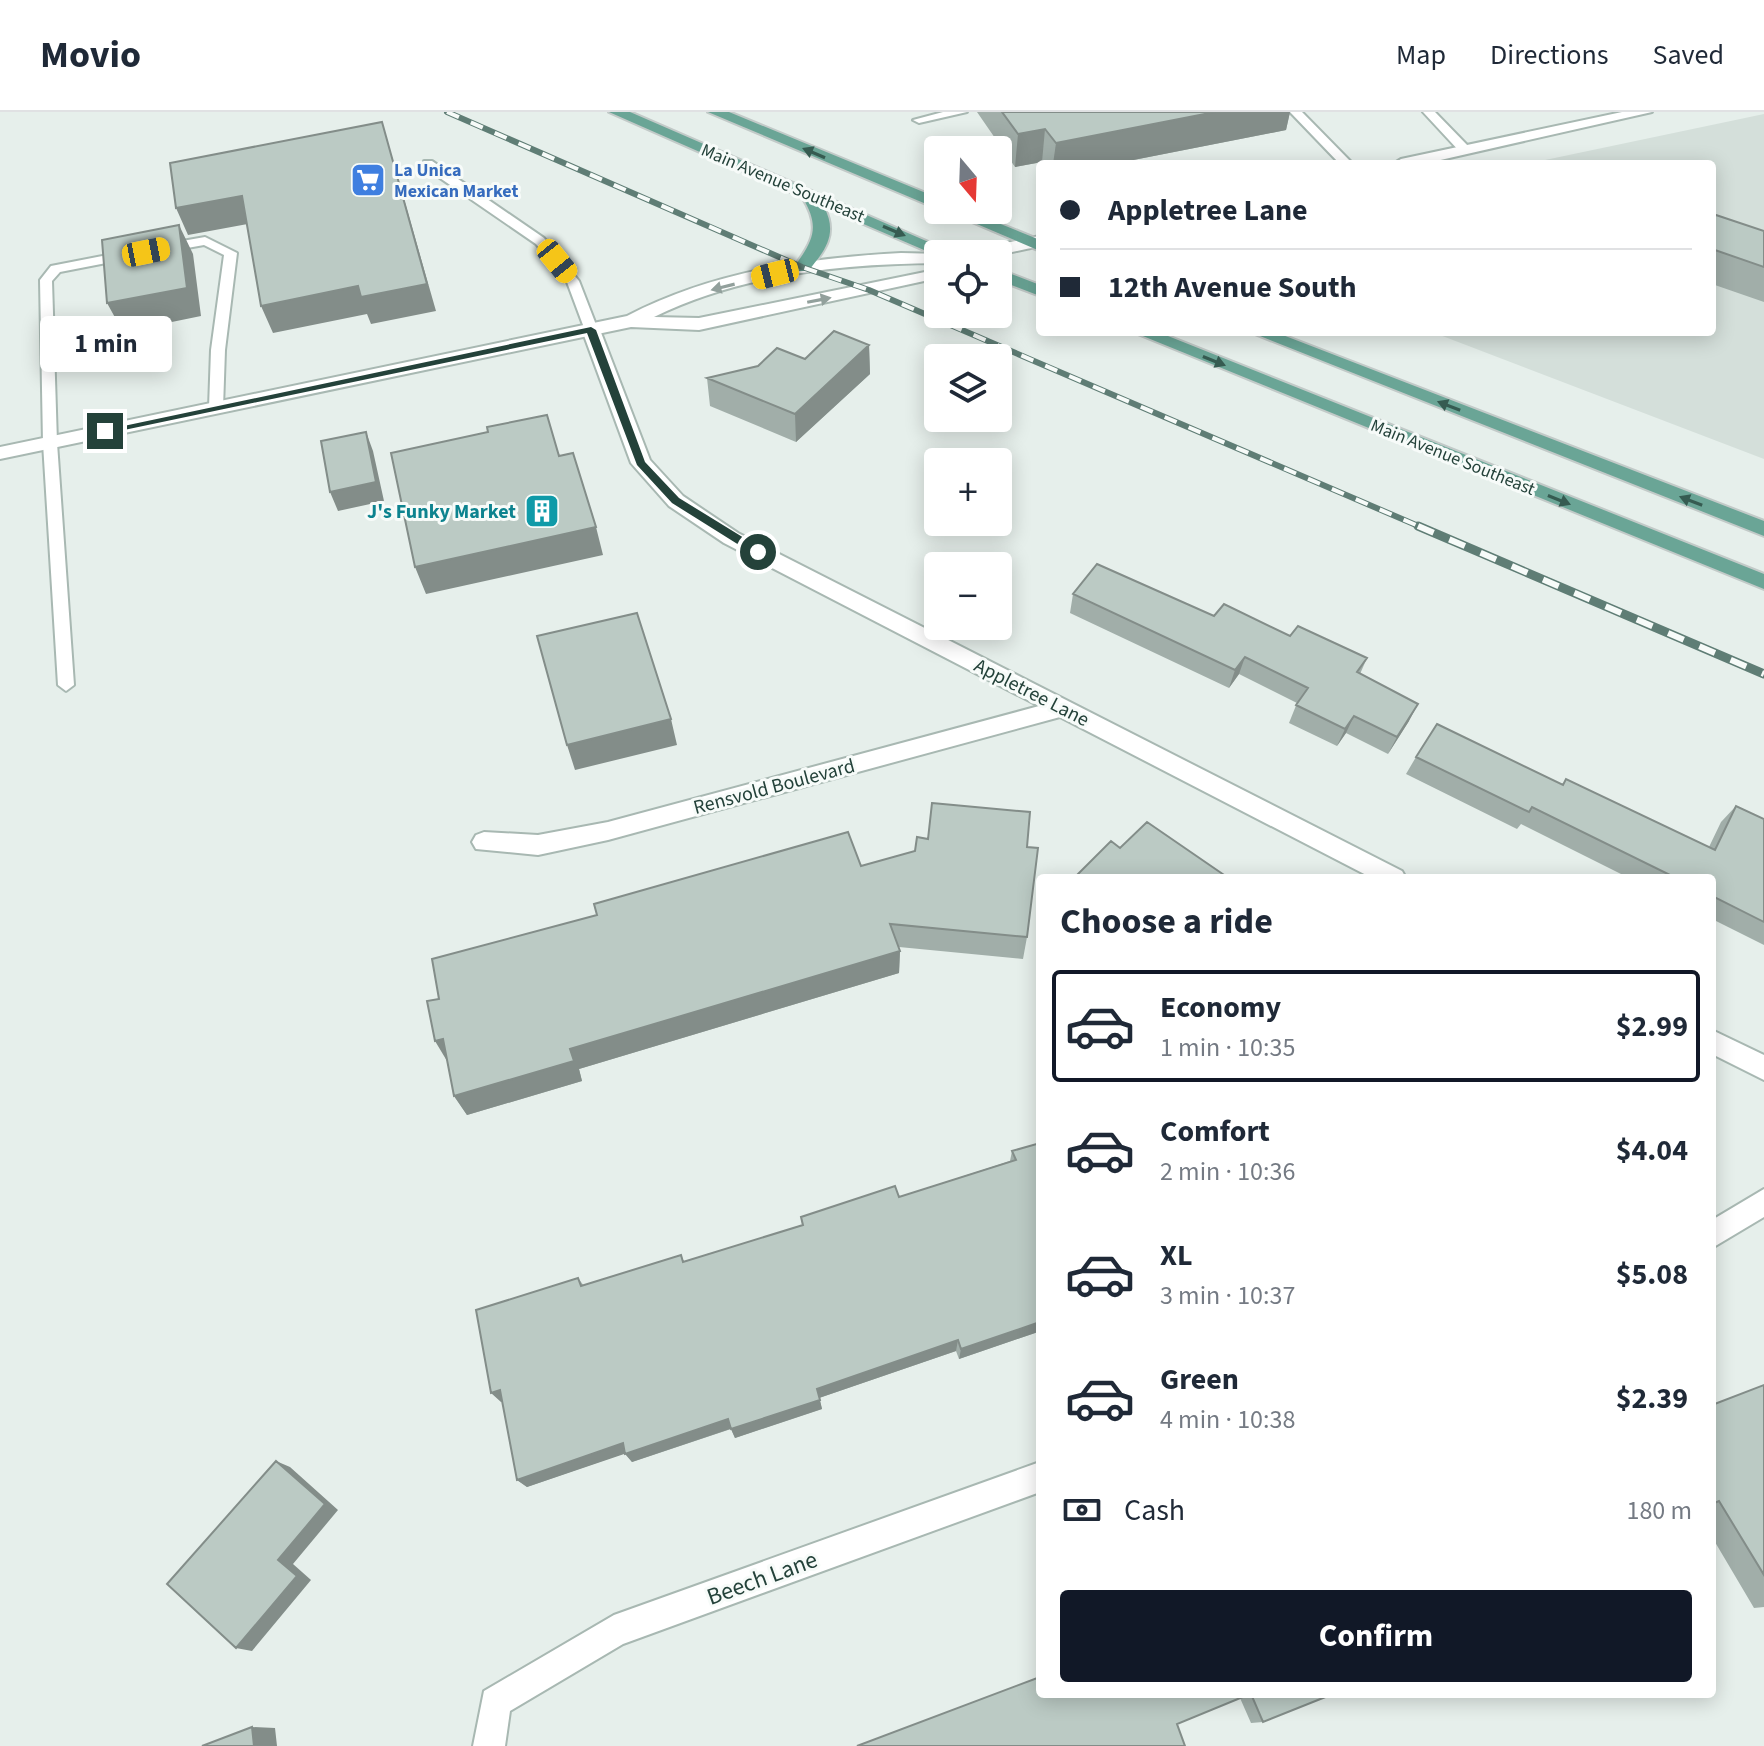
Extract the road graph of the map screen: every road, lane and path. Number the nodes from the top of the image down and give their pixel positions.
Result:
1 (617, 112) edge
2 (716, 112) edge
3 (961, 112) edge
4 (1296, 112) edge
5 (1429, 112) edge
6 (1644, 112) edge
7 (919, 120) dead end
8 (1465, 150) junction
9 (1343, 160) edge
10 (1419, 160) edge
11 (428, 164) dead end
12 (808, 194) junction
13 (924, 198) edge
14 (988, 224) edge
15 (1036, 243) edge
16 (1036, 243) edge
17 (924, 244) edge
18 (1012, 248) edge
19 (924, 258) edge
20 (802, 267) junction
21 (924, 275) edge
22 (1012, 280) edge
23 (1036, 289) edge
24 (631, 321) junction
25 (591, 330) junction
26 (1152, 336) edge
27 (1269, 336) edge
28 (216, 408) junction
29 (50, 443) junction
30 (0, 453) edge
31 (1764, 529) edge
32 (1764, 582) edge
33 (66, 685) dead end
34 (1062, 708) junction
35 (484, 842) dead end
36 (1386, 874) edge
37 (1716, 1043) edge
38 (1764, 1068) edge
39 (1764, 1202) edge
40 (1716, 1232) edge
41 (1036, 1478) edge
42 (489, 1746) edge

1 - 12 main road, Main Avenue Southeast
13 -> 2 main road, Main Avenue Southeast
3 - 7 lane
4 - 9 lane
5 - 8 lane
6 - 8 street
8 - 10 street
11 - 25 lane
12 -> 17 main road, Main Avenue Southeast
12 - 20 main road
14 - 15 main road
16 - 18 street
19 - 20 street
20 -> 24 street
24 -> 21 street
22 - 23 main road
24 - 25 street
25 - 28 street
25 - 34 street, Appletree Lane
26 -> 32 main road, Main Avenue Southeast
31 -> 27 main road
28 - 29 street
28 - 29 lane
29 - 30 street
29 - 33 lane
34 - 35 street, Rensvold Boulevard
34 - 36 street, Appletree Lane
37 - 38 street
39 - 40 street
41 - 42 street, Beech Lane

